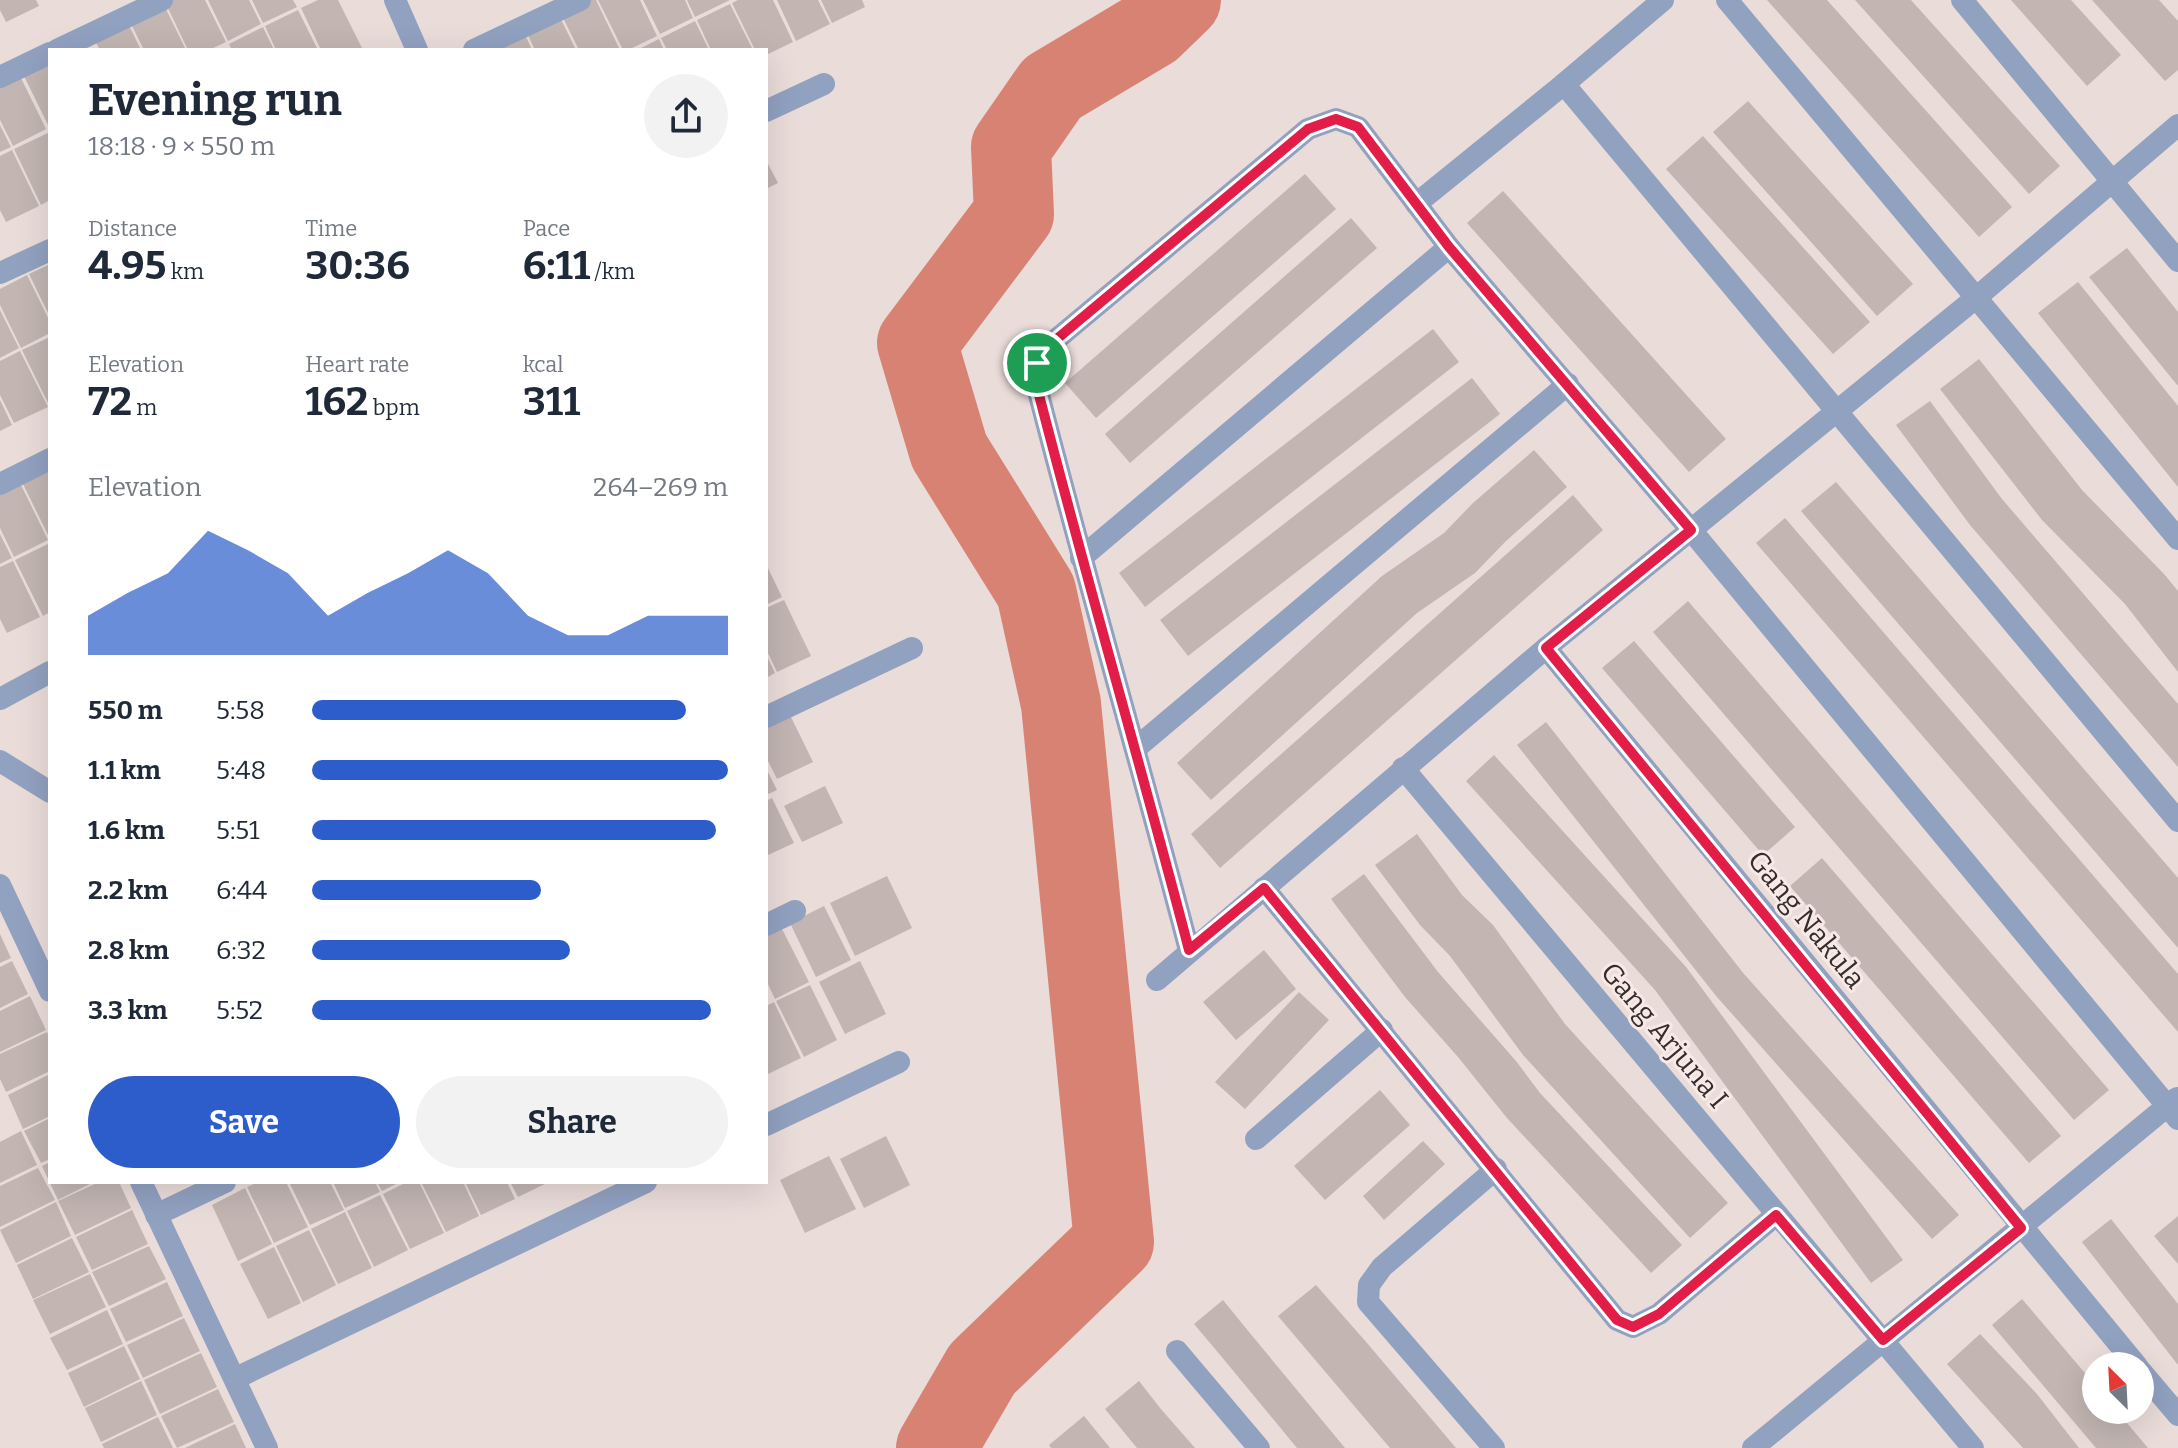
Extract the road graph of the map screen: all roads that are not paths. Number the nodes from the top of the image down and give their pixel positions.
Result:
1 (162, 0) edge
2 (395, 0) edge
3 (580, 0) edge
4 (1663, 0) edge
5 (1727, 0) edge
6 (1962, 0) edge
7 (61, 48) edge
8 (416, 48) edge
9 (478, 48) edge
10 (48, 54) edge
11 (0, 77) edge
12 (824, 84) dead end
13 (1564, 84) junction
14 (768, 110) edge
15 (2178, 125) edge
16 (2111, 181) junction
17 (1416, 204) junction
18 (1449, 247) junction
19 (48, 251) edge
20 (2178, 261) edge
21 (0, 273) edge
22 (1977, 297) junction
23 (1568, 384) junction
24 (1835, 412) junction
25 (48, 460) edge
26 (0, 484) edge
27 (1691, 530) junction
28 (2178, 539) edge
29 (1081, 558) junction
30 (912, 648) dead end
31 (1546, 648) junction
32 (48, 673) edge
33 (0, 699) edge
34 (768, 716) edge
35 (1136, 748) junction
36 (0, 761) edge
37 (1403, 768) junction
38 (48, 791) edge
39 (2178, 821) edge
40 (0, 885) edge
41 (1264, 888) junction
42 (795, 911) dead end
43 (768, 924) edge
44 (1189, 950) junction
45 (1157, 980) dead end
46 (48, 987) edge
47 (1382, 1030) junction
48 (899, 1062) dead end
49 (2174, 1107) edge
50 (768, 1124) edge
51 (1256, 1139) dead end
52 (1496, 1169) junction
53 (142, 1184) edge
54 (221, 1184) edge
55 (642, 1184) edge
56 (156, 1215) junction
57 (1776, 1215) junction
58 (2021, 1228) junction
59 (1883, 1340) junction
60 (1177, 1351) dead end
61 (2125, 1352) edge
62 (236, 1378) junction
63 (2154, 1387) edge
64 (2178, 1415) edge
65 (267, 1448) edge
66 (1259, 1448) edge
67 (1494, 1448) edge
68 (1753, 1448) edge
69 (1973, 1448) edge

1 - 7 street
2 - 8 street
3 - 9 street
4 - 13 street
5 - 22 street
6 - 16 street
10 - 11 street
12 - 14 street
13 - 17 street
13 - 24 street
15 - 16 street
16 - 20 street
16 - 22 street
17 - 18 street
17 - 29 street
18 - 23 street
18 - 29 street
19 - 21 street
22 - 24 street
22 - 28 street
23 - 27 street
23 - 35 street
24 - 27 street
24 - 39 street
25 - 26 street
27 - 31 street
27 - 49 street
29 - 35 street
30 - 34 street
31 - 37 street
31 - 58 street, Gang Nakula
32 - 33 street
35 - 44 street
36 - 38 street
37 - 41 street
37 - 57 street, Gang Arjuna I
40 - 46 street
41 - 44 street
41 - 47 street
42 - 43 street
44 - 45 street
47 - 51 street
47 - 52 street
48 - 50 street
49 - 58 street
52 - 57 street
52 - 67 street
53 - 56 street
54 - 56 street
55 - 62 street
56 - 62 street
57 - 59 street, Gang Arjuna I
58 - 59 street
58 - 61 street, Gang Nakula
59 - 68 street
59 - 69 street, Gang Arjuna I
60 - 66 street
62 - 65 street
63 - 64 street, Gang Nakula

